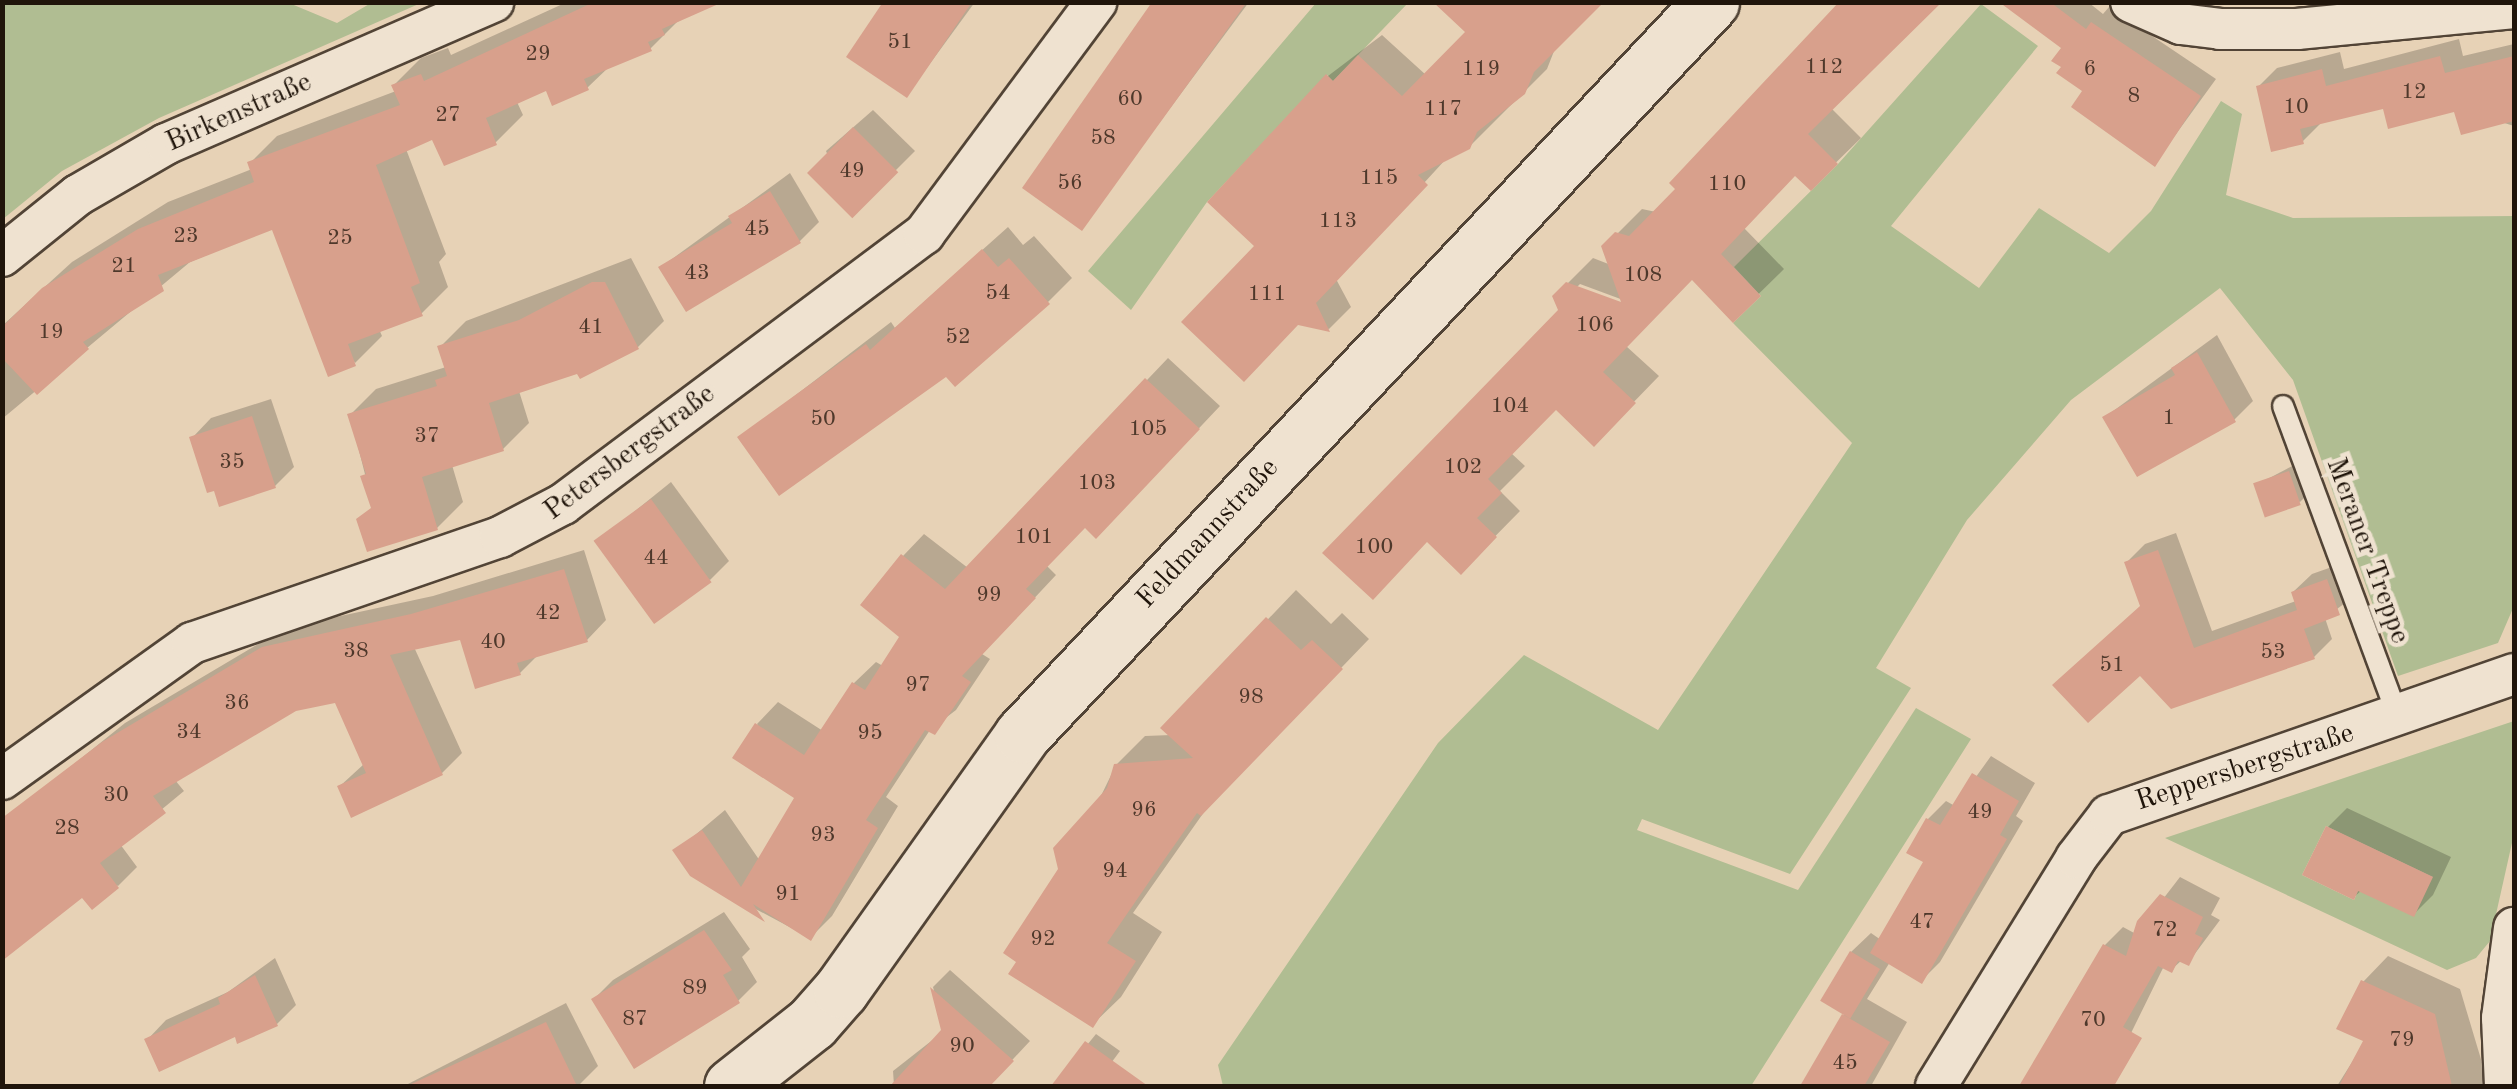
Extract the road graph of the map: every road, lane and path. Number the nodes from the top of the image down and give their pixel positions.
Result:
1 (493, 2) edge
2 (1096, 2) edge
3 (1711, 2) edge
4 (2131, 2) edge
5 (2514, 8) edge
6 (2, 256) edge
7 (2283, 406) dead end
8 (2514, 674) edge
9 (2398, 717) junction
10 (2, 779) edge
11 (2514, 928) edge
12 (732, 1086) edge
13 (1936, 1086) edge
14 (2505, 1086) edge

1 - 6 street, Birkenstraße
2 - 10 street, Petersbergstraße
3 - 12 street, Feldmannstraße
4 - 5 street
7 - 9 lane, Meraner Treppe
8 - 9 street, Reppersbergstraße
9 - 13 street, Reppersbergstraße
11 - 14 street

